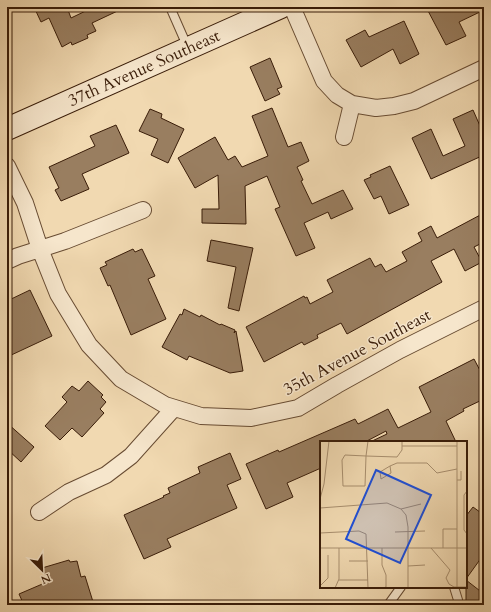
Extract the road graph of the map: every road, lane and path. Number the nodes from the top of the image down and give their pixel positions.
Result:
1 (170, 7) edge
2 (281, 7) edge
3 (292, 7) edge
4 (188, 48) junction
5 (484, 68) edge
6 (352, 104) junction
7 (7, 129) edge
8 (344, 137) dead end
9 (7, 166) edge
10 (143, 210) dead end
11 (40, 249) junction
12 (7, 261) edge
13 (484, 308) edge
14 (174, 408) junction
15 (39, 512) dead end
16 (400, 588) edge
17 (454, 588) edge
18 (388, 605) edge
19 (457, 605) edge

1 - 4 lane
2 - 4 street, 37th Avenue Southeast
3 - 6 street
4 - 7 street, 37th Avenue Southeast
5 - 6 street
6 - 8 street
9 - 11 street, 35th Avenue Southeast
10 - 11 street
11 - 12 street
11 - 14 street, 35th Avenue Southeast
13 - 14 street, 35th Avenue Southeast
14 - 15 street
16 - 18 lane
17 - 19 lane

